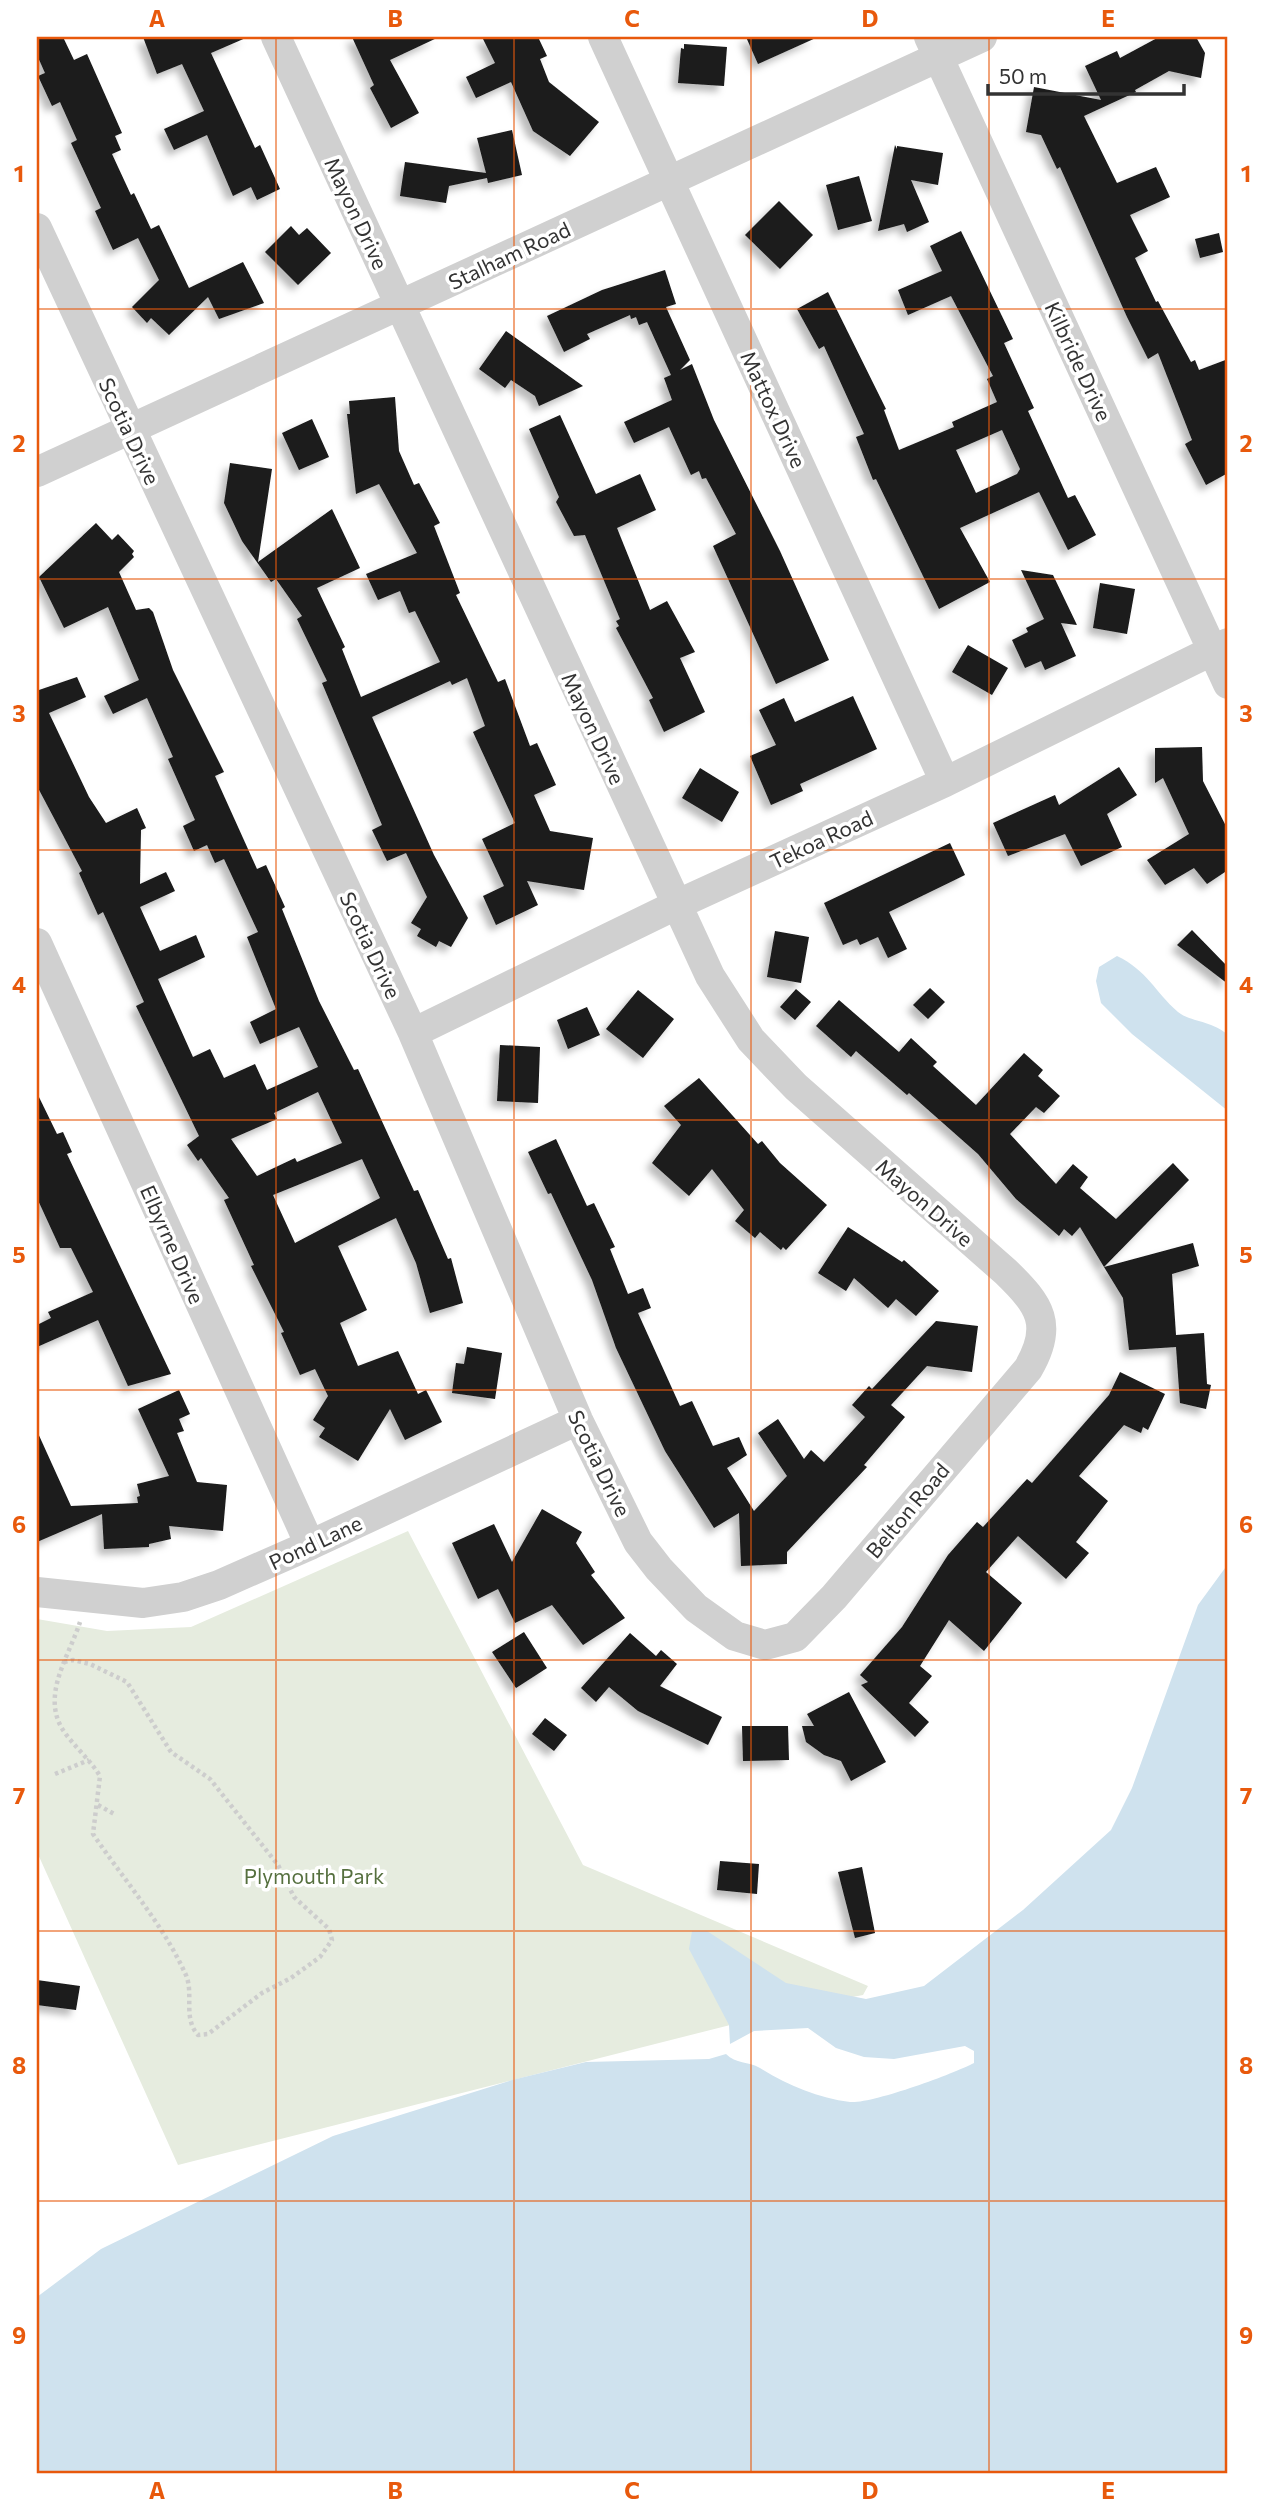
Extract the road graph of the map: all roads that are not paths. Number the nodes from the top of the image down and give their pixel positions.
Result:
1 (276, 37) edge
2 (603, 37) edge
3 (982, 37) edge
4 (934, 48) edge
5 (669, 182) junction
6 (37, 228) edge
7 (399, 305) junction
8 (129, 430) junction
9 (37, 472) edge
10 (1221, 648) edge
11 (1228, 684) edge
12 (946, 782) junction
13 (676, 905) junction
14 (37, 943) edge
15 (413, 1033) junction
16 (1042, 1326) joint
17 (578, 1420) junction
18 (310, 1545) junction
19 (37, 1592) edge
20 (735, 1636) joint

1 - 7 street, Mayon Drive
2 - 5 street, Mattox Drive
3 - 4 street, Stalham Road
4 - 5 street, Stalham Road
4 - 10 street, Kilbride Drive
5 - 7 street, Stalham Road
5 - 12 street, Mattox Drive
6 - 8 street, Scotia Drive
7 - 8 street, Stalham Road
7 - 13 street, Mayon Drive
8 - 9 street, Stalham Road
8 - 15 street, Scotia Drive
10 - 11 street, Kilbride Drive
10 - 12 street, Tekoa Road
12 - 13 street, Tekoa Road
13 - 15 street, Tekoa Road
13 - 16 street, Mayon Drive
14 - 18 street, Elbyrne Drive
15 - 17 street, Scotia Drive
16 - 20 street, Belton Road
17 - 18 street, Pond Lane
17 - 20 street, Scotia Drive
18 - 19 street, Pond Lane

